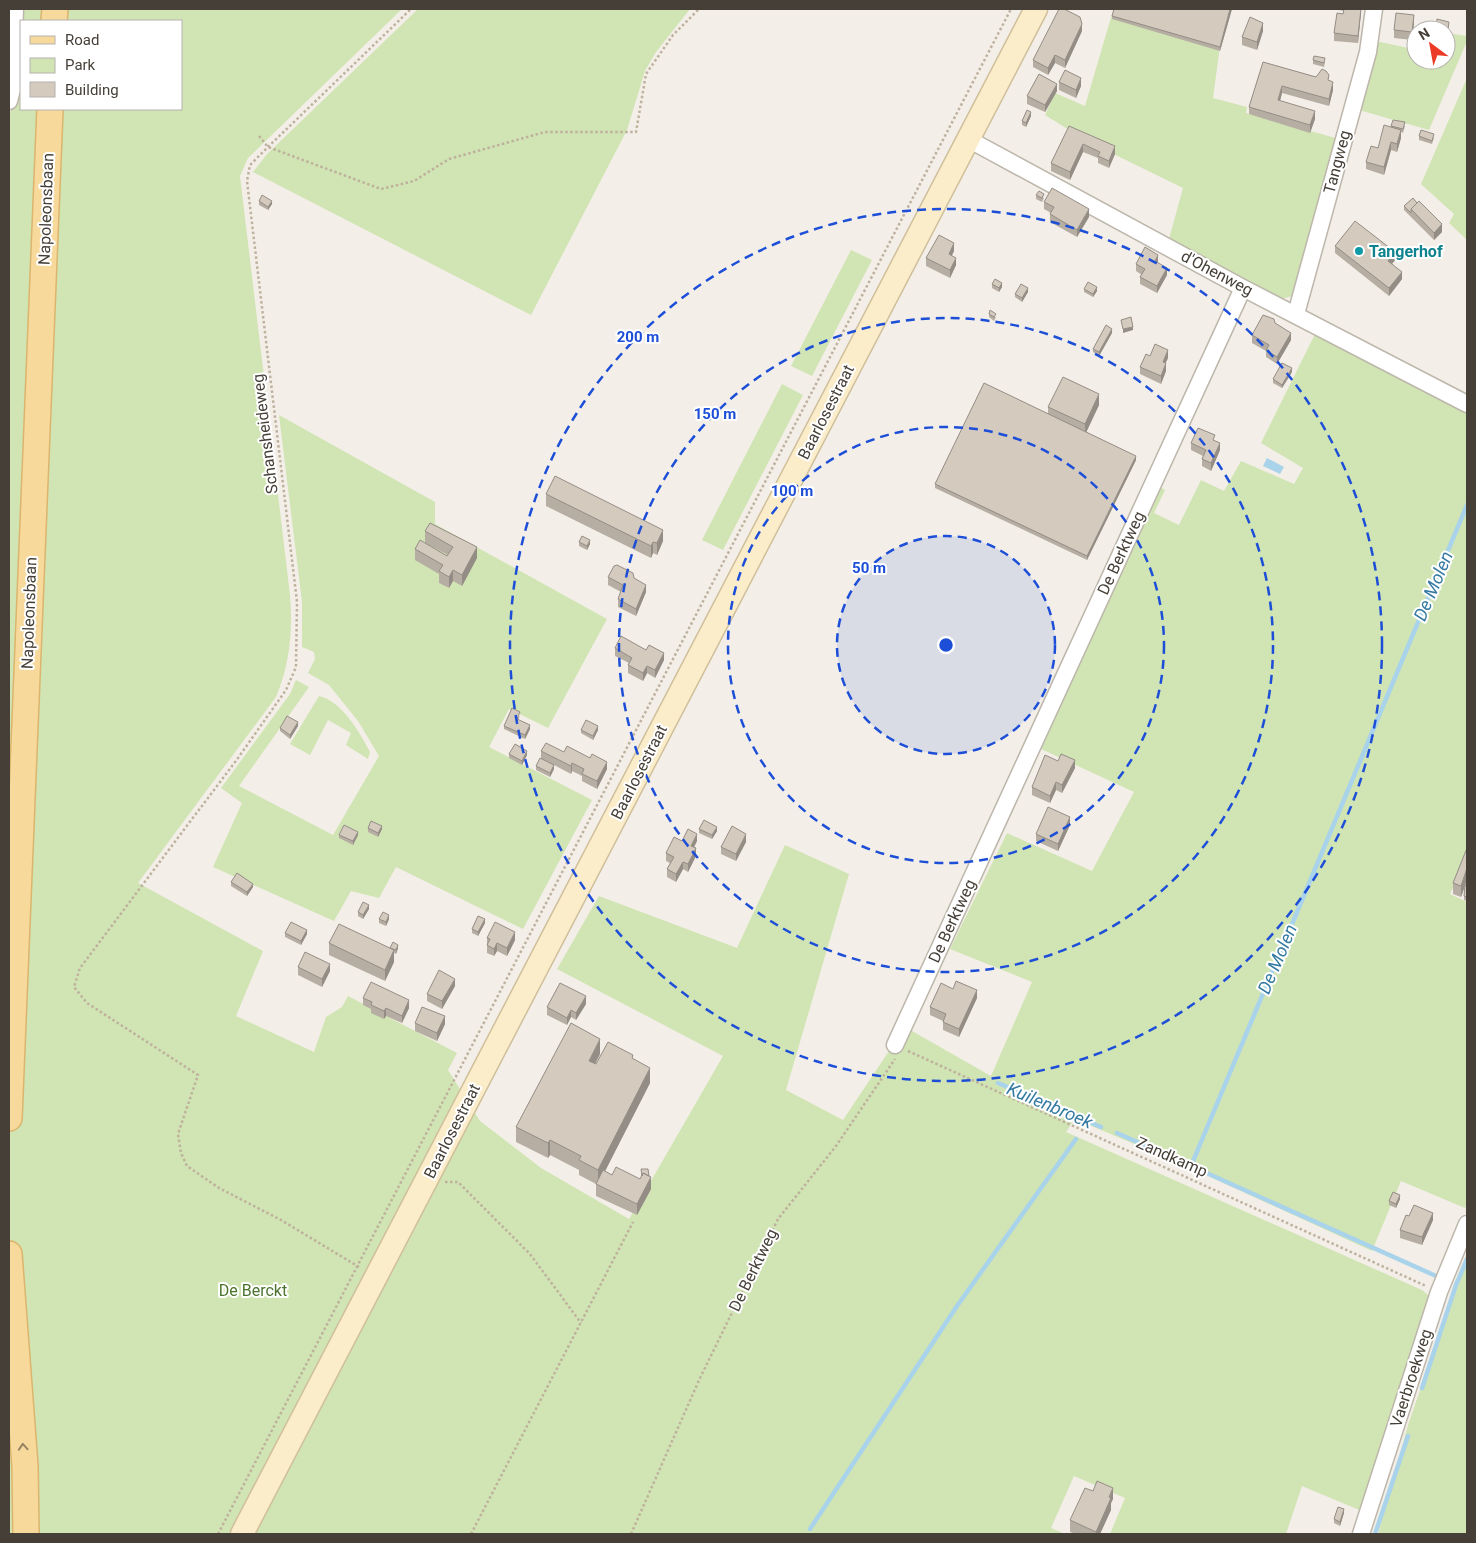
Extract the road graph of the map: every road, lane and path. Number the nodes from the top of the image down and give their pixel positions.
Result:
1 (15, 9) edge
2 (411, 9) edge
3 (699, 9) edge
4 (1011, 9) edge
5 (1036, 9) edge
6 (1374, 9) edge
7 (9, 101) edge
8 (50, 110) edge
9 (259, 136) dead end
10 (968, 139) junction
11 (268, 146) junction
12 (1243, 288) junction
13 (1296, 314) junction
14 (1467, 404) edge
15 (896, 1045) junction
16 (9, 1118) edge
17 (406, 1172) junction
18 (425, 1183) junction
19 (633, 1222) dead end
20 (1467, 1224) edge
21 (9, 1254) edge
22 (358, 1267) junction
23 (1439, 1292) junction
24 (581, 1323) junction
25 (26, 1534) edge
26 (218, 1534) edge
27 (242, 1534) edge
28 (471, 1534) edge
29 (631, 1534) edge
30 (1361, 1534) edge

1 - 7 street
2 - 11 path, Schansheideweg
3 - 11 path
4 - 17 path
5 - 10 street, Baarlosestraat
6 - 13 street, Tangweg
8 - 16 main road, Napoleonsbaan
9 - 11 path
10 - 12 street, d'Ohenweg
10 - 18 street, Baarlosestraat
11 - 22 path, Schansheideweg
12 - 13 street, d'Ohenweg
12 - 15 street, De Berktweg
13 - 14 street, d'Ohenweg
15 - 23 path, Zandkamp
15 - 29 path, De Berktweg
17 - 18 path
17 - 22 path
18 - 24 path
18 - 27 street, Baarlosestraat
19 - 24 path
20 - 23 street, Vaerbroekweg
25 -> 21 main road
22 - 26 path
23 - 30 street, Vaerbroekweg
24 - 28 path

